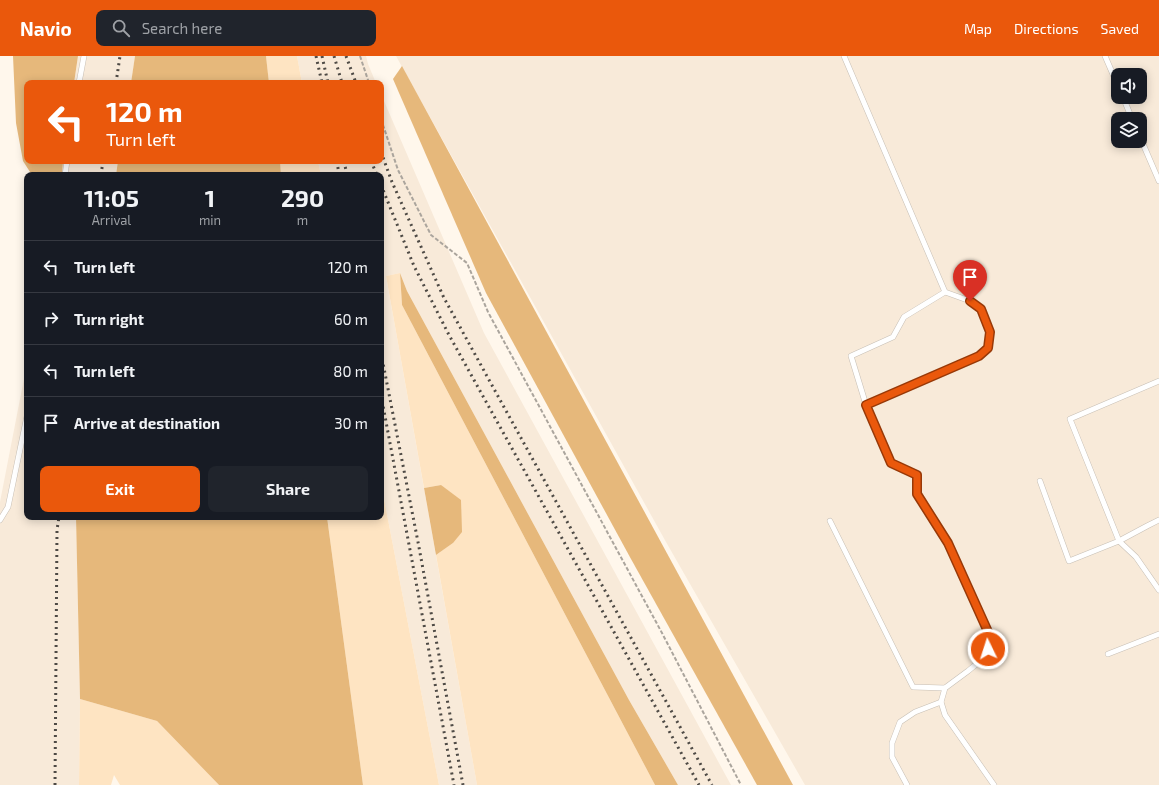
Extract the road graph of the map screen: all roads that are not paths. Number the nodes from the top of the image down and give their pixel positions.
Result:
1 (84, 56) edge
2 (844, 56) edge
3 (1105, 56) edge
4 (1111, 70) edge
5 (80, 80) edge
6 (1145, 148) edge
7 (1159, 181) edge
8 (945, 292) junction
9 (1159, 381) edge
10 (866, 405) junction
11 (24, 430) edge
12 (1040, 481) dead end
13 (0, 520) edge
14 (1159, 520) edge
15 (830, 521) dead end
16 (1119, 541) junction
17 (1159, 590) edge
18 (1159, 634) edge
19 (1108, 654) dead end
20 (945, 688) junction
21 (942, 702) junction
22 (907, 785) edge
23 (994, 785) edge

1 - 5 lane
2 - 8 lane
3 - 4 lane
6 - 7 lane
8 - 10 lane
8 - 10 lane
9 - 16 lane
10 - 20 lane
11 - 13 lane
12 - 16 lane
14 - 16 lane
15 - 20 lane
16 - 17 lane
18 - 19 lane
20 - 21 lane
21 - 22 lane
21 - 23 lane

